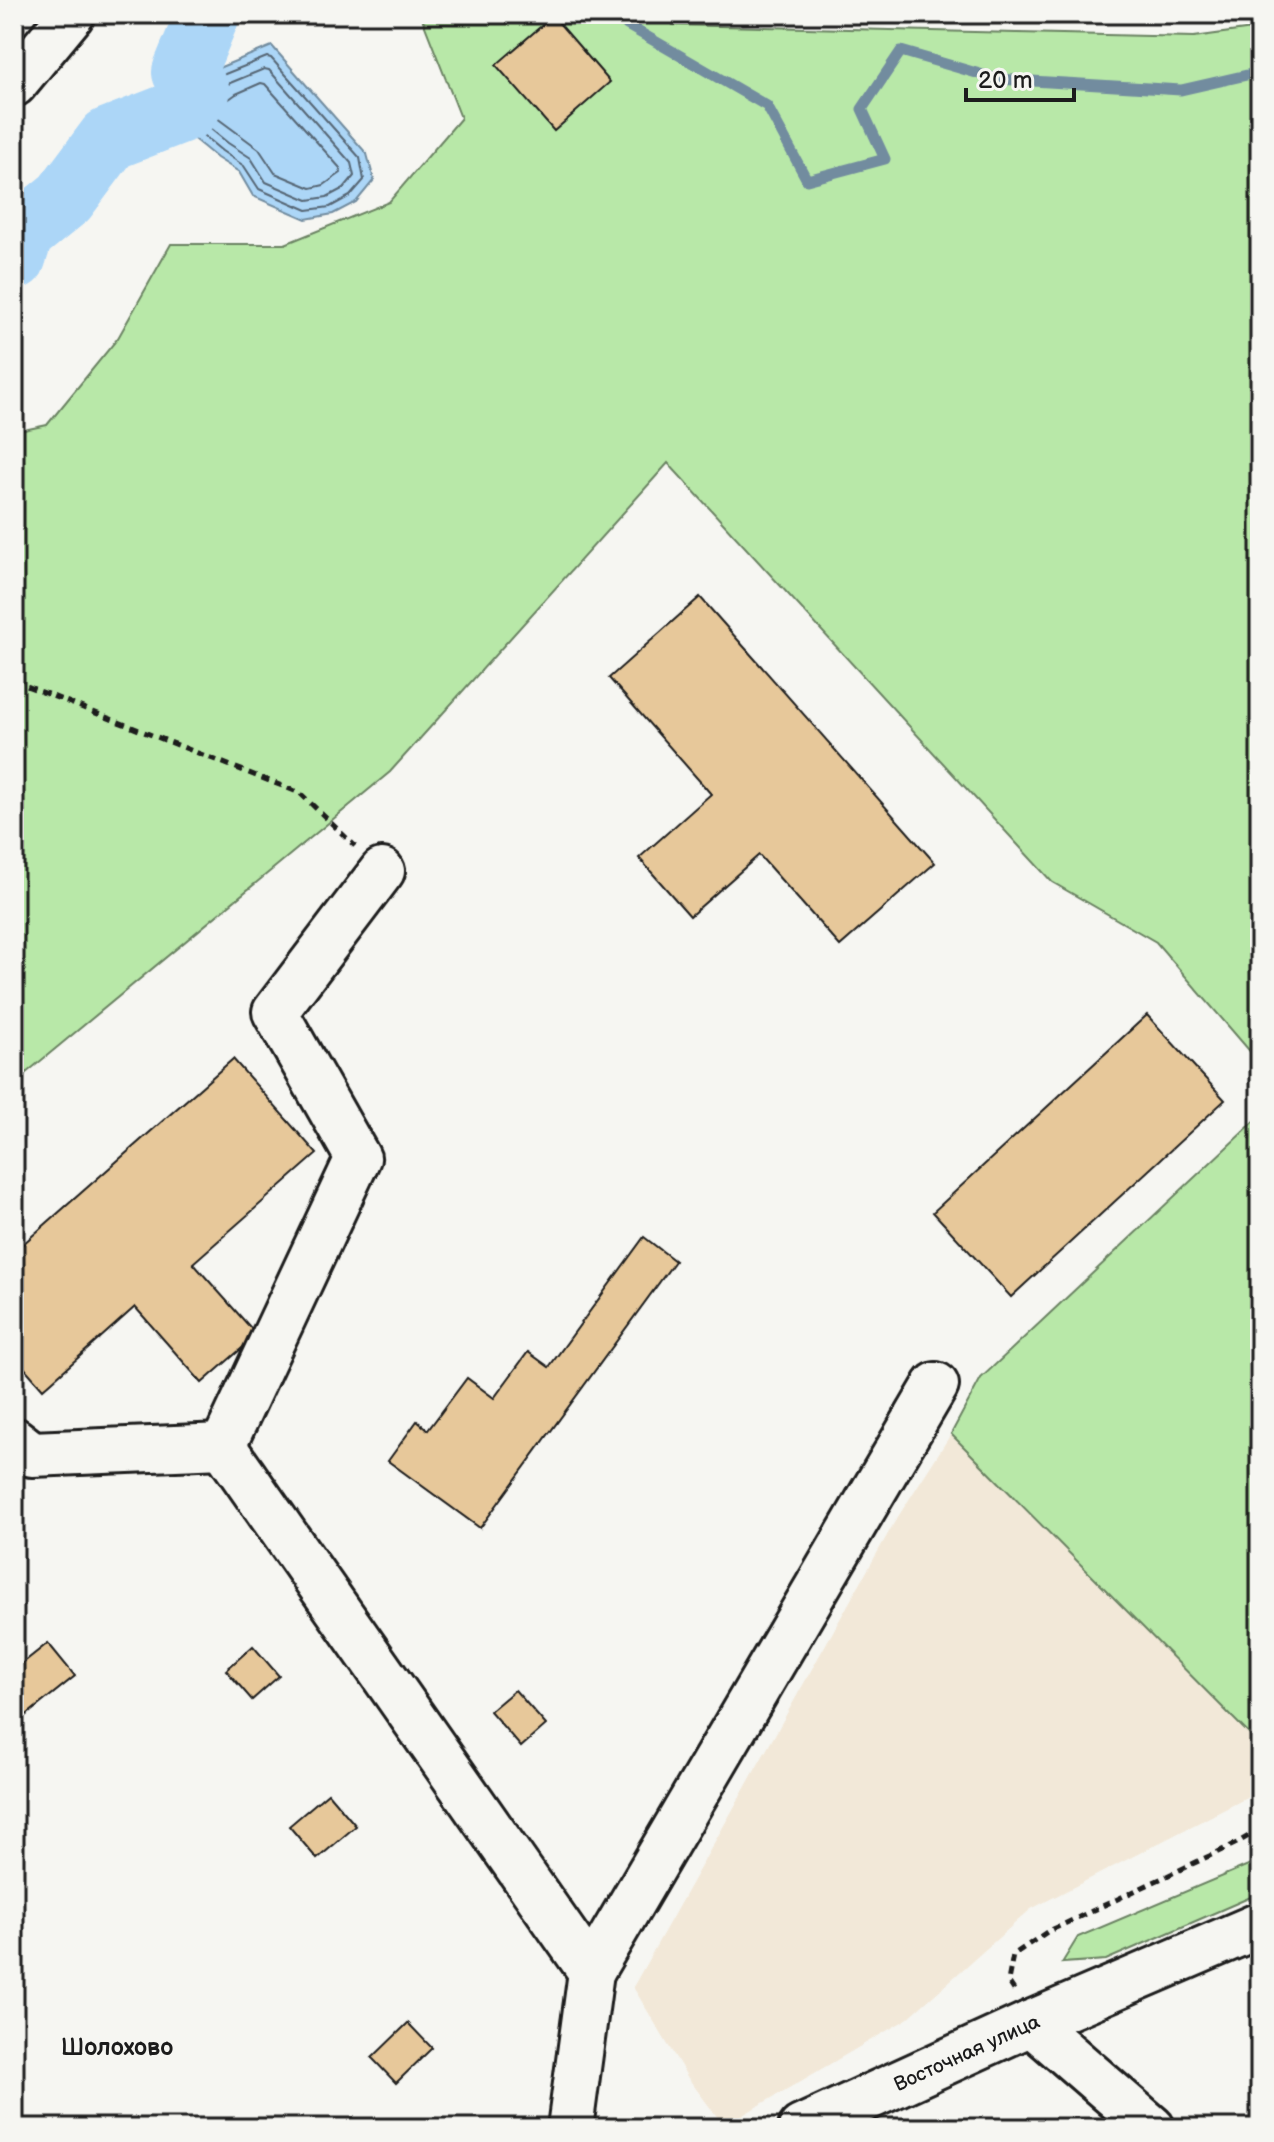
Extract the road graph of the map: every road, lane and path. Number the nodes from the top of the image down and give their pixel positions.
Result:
1 (72, 14) edge
2 (14, 84) edge
3 (14, 681) edge
4 (382, 871) joint
5 (936, 1385) dead end
6 (14, 1440) edge
7 (223, 1446) junction
8 (1260, 1829) edge
9 (1260, 1925) edge
10 (591, 1972) junction
11 (1031, 2023) junction
12 (570, 2128) edge
13 (801, 2128) edge
14 (1152, 2128) edge

1 - 2 street
3 - 4 path
4 - 7 street
5 - 10 street
6 - 7 street
7 - 10 street
8 - 11 path
9 - 11 street
10 - 12 street
11 - 13 street, Восточная улица
11 - 14 street, Восточная улица

